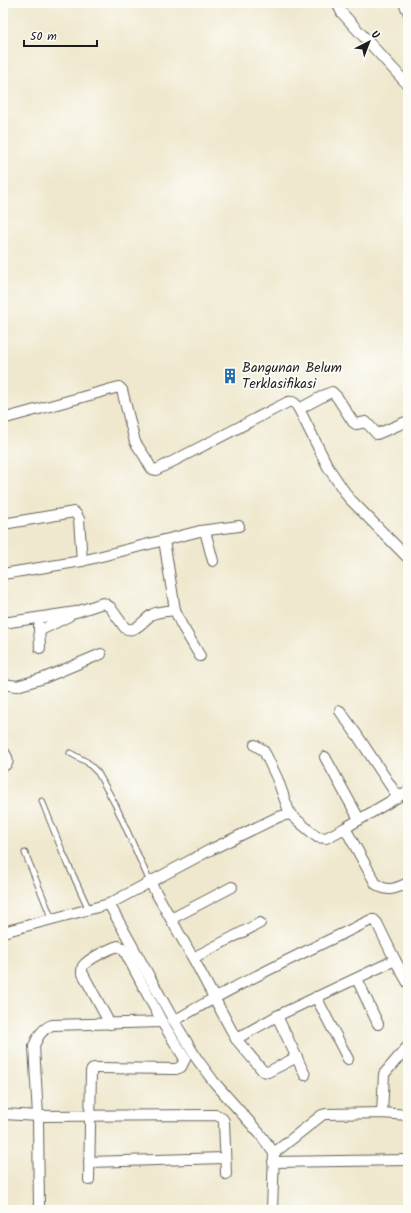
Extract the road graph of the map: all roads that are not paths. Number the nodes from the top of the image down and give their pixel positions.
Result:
1 (337, 3) edge
2 (401, 3) edge
3 (408, 17) edge
4 (408, 86) edge
5 (299, 409) junction
6 (6, 418) dead end
7 (408, 421) edge
8 (3, 524) edge
9 (239, 526) dead end
10 (205, 531) junction
11 (164, 540) junction
12 (408, 558) edge
13 (82, 561) junction
14 (213, 561) dead end
15 (3, 574) edge
16 (175, 610) junction
17 (76, 612) junction
18 (38, 618) junction
19 (3, 623) edge
20 (39, 631) junction
21 (40, 648) dead end
22 (101, 654) dead end
23 (200, 656) dead end
24 (3, 684) edge
25 (340, 711) dead end
26 (255, 744) dead end
27 (3, 751) edge
28 (70, 752) dead end
29 (325, 757) dead end
30 (3, 766) edge
31 (408, 791) edge
32 (398, 797) junction
33 (42, 801) dead end
34 (290, 814) junction
35 (359, 819) junction
36 (345, 828) junction
37 (25, 853) dead end
38 (150, 882) junction
39 (408, 883) edge
40 (232, 887) dead end
41 (109, 904) junction
42 (89, 910) junction
43 (52, 919) junction
44 (171, 919) junction
45 (260, 923) dead end
46 (3, 932) edge
47 (193, 958) junction
48 (395, 960) junction
49 (357, 979) junction
50 (408, 983) edge
51 (214, 997) junction
52 (316, 997) junction
53 (277, 1016) junction
54 (174, 1021) junction
55 (162, 1022) junction
56 (110, 1024) junction
57 (378, 1024) dead end
58 (236, 1039) junction
59 (408, 1046) edge
60 (297, 1057) junction
61 (348, 1059) dead end
62 (305, 1075) dead end
63 (408, 1105) edge
64 (382, 1113) junction
65 (3, 1114) edge
66 (404, 1115) edge
67 (38, 1116) junction
68 (90, 1116) junction
69 (224, 1158) junction
70 (274, 1158) junction
71 (408, 1160) edge
72 (89, 1162) junction
73 (226, 1174) dead end
74 (89, 1180) dead end
75 (39, 1210) edge
76 (272, 1210) edge

1 - 4 street
2 - 3 lane
5 - 6 street
5 - 7 street
5 - 12 street
8 - 13 street
9 - 10 street
10 - 11 street
10 - 14 street
11 - 13 street
11 - 16 street
13 - 15 street
16 - 17 street
16 - 23 street
17 - 18 street
17 - 20 street
18 - 19 street
18 - 20 street
20 - 21 street
22 - 24 street
25 - 32 street
26 - 34 street
27 - 30 street
28 - 38 lane
29 - 35 street
31 - 32 street
32 - 35 street
33 - 42 lane
34 - 36 street
34 - 38 street
35 - 36 street
36 - 39 street
37 - 43 lane
38 - 41 street
38 - 44 street
40 - 44 street
41 - 42 street
41 - 54 street
42 - 43 street
43 - 46 street
44 - 47 street
45 - 47 street
47 - 51 street
48 - 49 street
48 - 50 street
48 - 51 street
49 - 52 street
49 - 57 street
51 - 54 street
51 - 58 street
52 - 53 street
52 - 61 street
53 - 58 street
53 - 60 street
54 - 70 street
55 - 56 street
55 - 56 street
55 - 68 street
56 - 67 street
58 - 60 street
59 - 64 street
60 - 62 street
63 - 66 street
64 - 66 street
64 - 70 street
65 - 67 street
67 - 68 street
67 - 75 street
68 - 69 street
68 - 72 street
69 - 72 street
69 - 73 street
70 - 71 street
70 - 76 street
72 - 74 street

